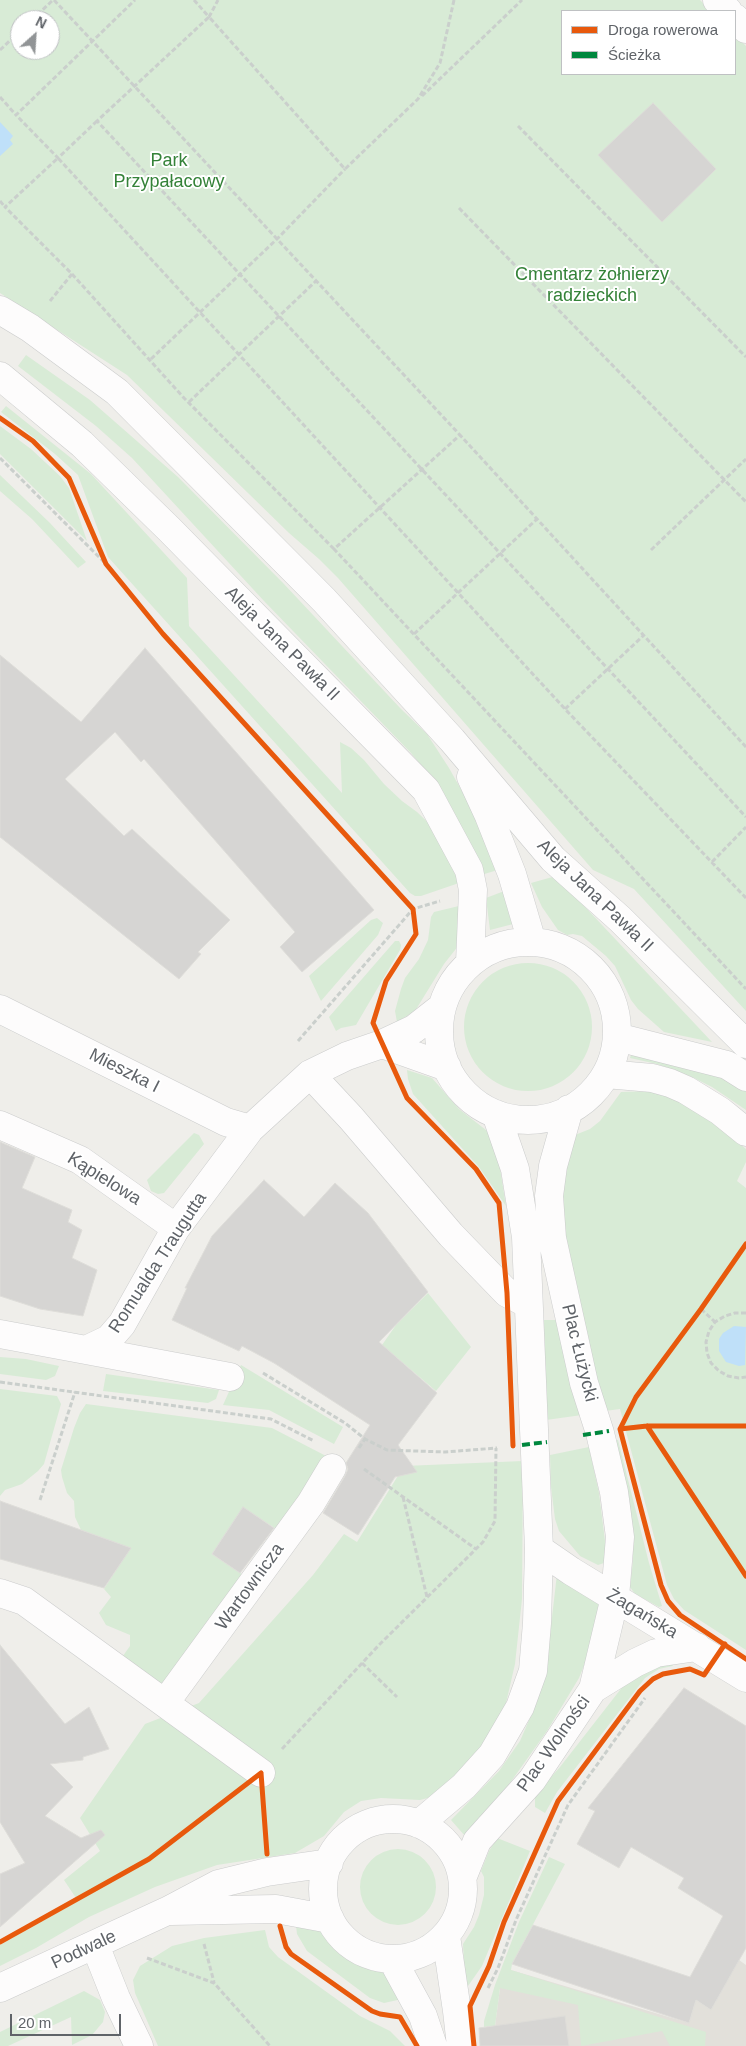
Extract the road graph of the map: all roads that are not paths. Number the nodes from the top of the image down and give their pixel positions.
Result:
1 (718, 0) edge
2 (727, 10) edge
3 (736, 19) edge
4 (746, 29) edge
5 (0, 310) edge
6 (0, 376) edge
7 (452, 740) junction
8 (532, 942) junction
9 (470, 963) junction
10 (442, 1006) junction
11 (0, 1009) edge
12 (617, 1037) junction
13 (382, 1044) junction
14 (746, 1044) edge
15 (447, 1067) junction
16 (310, 1074) junction
17 (606, 1074) junction
18 (746, 1077) edge
19 (568, 1109) junction
20 (496, 1114) junction
21 (0, 1125) edge
22 (250, 1129) junction
23 (746, 1132) edge
24 (176, 1228) junction
25 (528, 1304) junction
26 (0, 1334) edge
27 (86, 1350) junction
28 (230, 1377) road end
29 (332, 1468) dead end
30 (539, 1549) junction
31 (0, 1592) edge
32 (615, 1597) junction
33 (697, 1647) junction
34 (746, 1678) edge
35 (593, 1689) junction
36 (165, 1703) junction
37 (261, 1773) road end
38 (420, 1824) junction
39 (328, 1863) junction
40 (463, 1876) junction
41 (167, 1911) junction
42 (330, 1919) junction
43 (446, 1936) junction
44 (95, 1945) junction
45 (392, 1960) junction
46 (0, 1988) edge
47 (139, 2046) edge
48 (433, 2046) edge
49 (461, 2046) edge

1 - 2 street
3 - 4 street
5 - 7 street, Aleja Jana Pawła II
6 - 9 street, Aleja Jana Pawła II
7 - 8 street, Aleja Jana Pawła II
7 - 14 street, Aleja Jana Pawła II
8 - 9 street
8 - 12 street
9 - 10 street
10 - 13 street, Romualda Traugutta
10 - 15 street
11 - 22 street, Mieszka I
12 - 17 street
12 - 18 street
13 - 15 street
13 - 16 street, Romualda Traugutta
15 - 20 street
16 - 22 street, Romualda Traugutta
16 - 25 street
17 - 19 street
17 - 23 street
19 - 20 street
19 - 32 street, Plac Łużycki
20 - 25 street
21 - 24 street, Kąpielowa
22 - 24 street, Romualda Traugutta
24 - 27 street, Romualda Traugutta
25 - 30 street
26 - 27 street
27 - 28 street
29 - 36 street, Wartownicza
30 - 32 street, Żagańska
30 - 38 street
31 - 36 street
32 - 33 street, Żagańska
32 - 35 street, Plac Wolności
33 - 34 street, Żagańska
33 - 35 street
35 - 40 street, Plac Wolności
36 - 37 street
38 - 39 street
38 - 40 street
39 - 41 street, Podwale
39 - 42 street
40 - 43 street
41 - 42 street, Podwale
41 - 44 street, Podwale
42 - 45 street
43 - 45 street
43 - 49 street
44 - 46 street, Podwale
44 - 47 street
45 - 48 street

